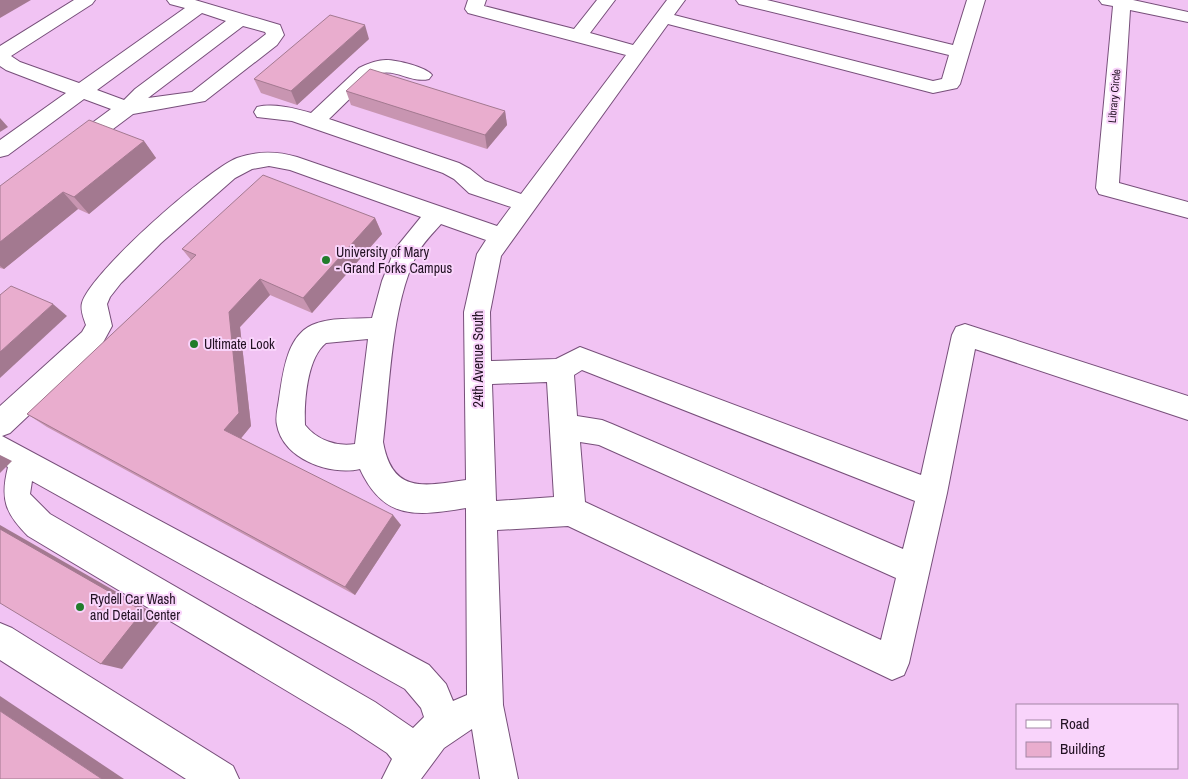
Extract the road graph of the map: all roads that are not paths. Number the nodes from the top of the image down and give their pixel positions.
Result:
1 (86, 0) edge
2 (176, 0) edge
3 (477, 0) edge
4 (606, 0) edge
5 (745, 0) edge
6 (976, 0) edge
7 (1115, 1) edge
8 (669, 5) edge
9 (199, 7) junction
10 (1188, 17) edge
11 (240, 19) junction
12 (578, 36) junction
13 (637, 52) junction
14 (960, 52) junction
15 (0, 56) edge
16 (422, 75) dead end
17 (82, 91) junction
18 (126, 108) junction
19 (264, 112) dead end
20 (314, 122) junction
21 (0, 150) edge
22 (55, 162) edge
23 (526, 204) junction
24 (1188, 210) edge
25 (436, 214) junction
26 (502, 237) junction
27 (383, 327) junction
28 (560, 370) junction
29 (478, 373) junction
30 (1188, 408) edge
31 (0, 424) edge
32 (564, 427) junction
33 (371, 453) junction
34 (13, 455) edge
35 (932, 493) junction
36 (480, 504) junction
37 (570, 511) junction
38 (914, 570) junction
39 (0, 640) edge
40 (485, 705) junction
41 (445, 724) junction
42 (407, 768) edge
43 (220, 779) edge
44 (499, 779) edge

1 - 15 street
2 - 9 street
3 - 12 street
4 - 12 street
5 - 14 street
6 - 14 street
7 - 10 street
7 - 24 street, Library Circle
8 - 13 street, 24th Avenue South
8 - 14 street
9 - 11 street
9 - 17 street
11 - 18 street
11 - 18 street
12 - 13 street
13 - 23 street, 24th Avenue South
15 - 17 street
16 - 20 street
17 - 18 street
17 - 21 street
18 - 22 street
19 - 20 street
20 - 23 street
23 - 26 street, 24th Avenue South
25 - 26 street
25 - 27 street
25 - 31 street
26 - 29 street, 24th Avenue South
27 - 33 street
27 - 33 street
28 - 29 street
28 - 32 street
28 - 35 street
29 - 36 street, 24th Avenue South
30 - 35 street
32 - 37 street
32 - 38 street
33 - 36 street
34 - 41 street
34 - 42 street
35 - 38 street
36 - 37 street
36 - 40 street, 24th Avenue South
37 - 38 street
39 - 43 street
40 - 41 street
40 - 44 street, 24th Avenue South
41 - 42 street

